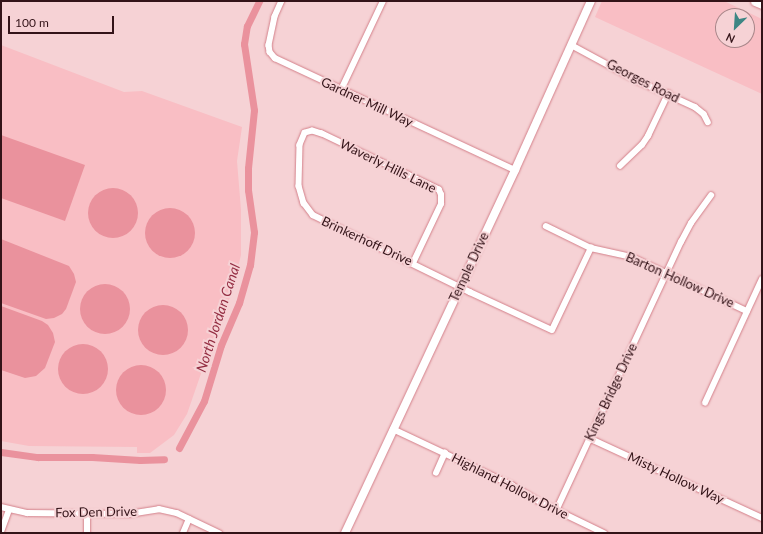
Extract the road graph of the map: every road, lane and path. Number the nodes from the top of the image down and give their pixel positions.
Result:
1 (282, 1) edge
2 (383, 1) edge
3 (592, 1) edge
4 (755, 1) edge
5 (762, 4) edge
6 (573, 46) junction
7 (342, 90) junction
8 (668, 94) junction
9 (708, 122) dead end
10 (308, 132) joint
11 (620, 166) dead end
12 (515, 170) junction
13 (711, 195) dead end
14 (546, 226) dead end
15 (591, 248) junction
16 (413, 263) junction
17 (666, 274) junction
18 (762, 279) edge
19 (460, 286) junction
20 (747, 311) junction
21 (705, 403) dead end
22 (393, 429) junction
23 (589, 438) junction
24 (445, 453) junction
25 (436, 473) dead end
26 (1, 507) edge
27 (9, 510) junction
28 (556, 511) junction
29 (87, 514) junction
30 (762, 518) edge
31 (190, 519) junction
32 (1, 532) edge
33 (87, 533) edge
34 (183, 533) edge
35 (219, 533) edge
36 (345, 533) edge
37 (604, 533) edge

1 - 7 street, Gardner Mill Way
2 - 7 street
3 - 6 street, Temple Drive
4 - 5 main road
6 - 8 street, Georges Road
6 - 12 street, Temple Drive
7 - 12 street, Gardner Mill Way
8 - 9 street, Georges Road
8 - 11 street
10 - 16 street, Brinkerhoff Drive
10 - 16 street, Waverly Hills Lane
12 - 19 street, Temple Drive
13 - 17 street, Kings Bridge Drive
14 - 15 street, Barton Hollow Drive
15 - 17 street, Barton Hollow Drive
15 - 19 street
16 - 19 street, Brinkerhoff Drive
17 - 20 street, Barton Hollow Drive
17 - 23 street, Kings Bridge Drive
18 - 20 street
19 - 22 street, Temple Drive
20 - 21 street
22 - 24 street, Highland Hollow Drive
22 - 36 street, Temple Drive
23 - 28 street, Kings Bridge Drive
23 - 30 street, Misty Hollow Way
24 - 25 street
24 - 28 street, Highland Hollow Drive
26 - 27 street, Fox Den Drive
27 - 29 street, Fox Den Drive
27 - 32 street
28 - 37 street, Highland Hollow Drive
29 - 31 street, Fox Den Drive
29 - 33 street
31 - 34 street
31 - 35 street, Fox Den Drive

